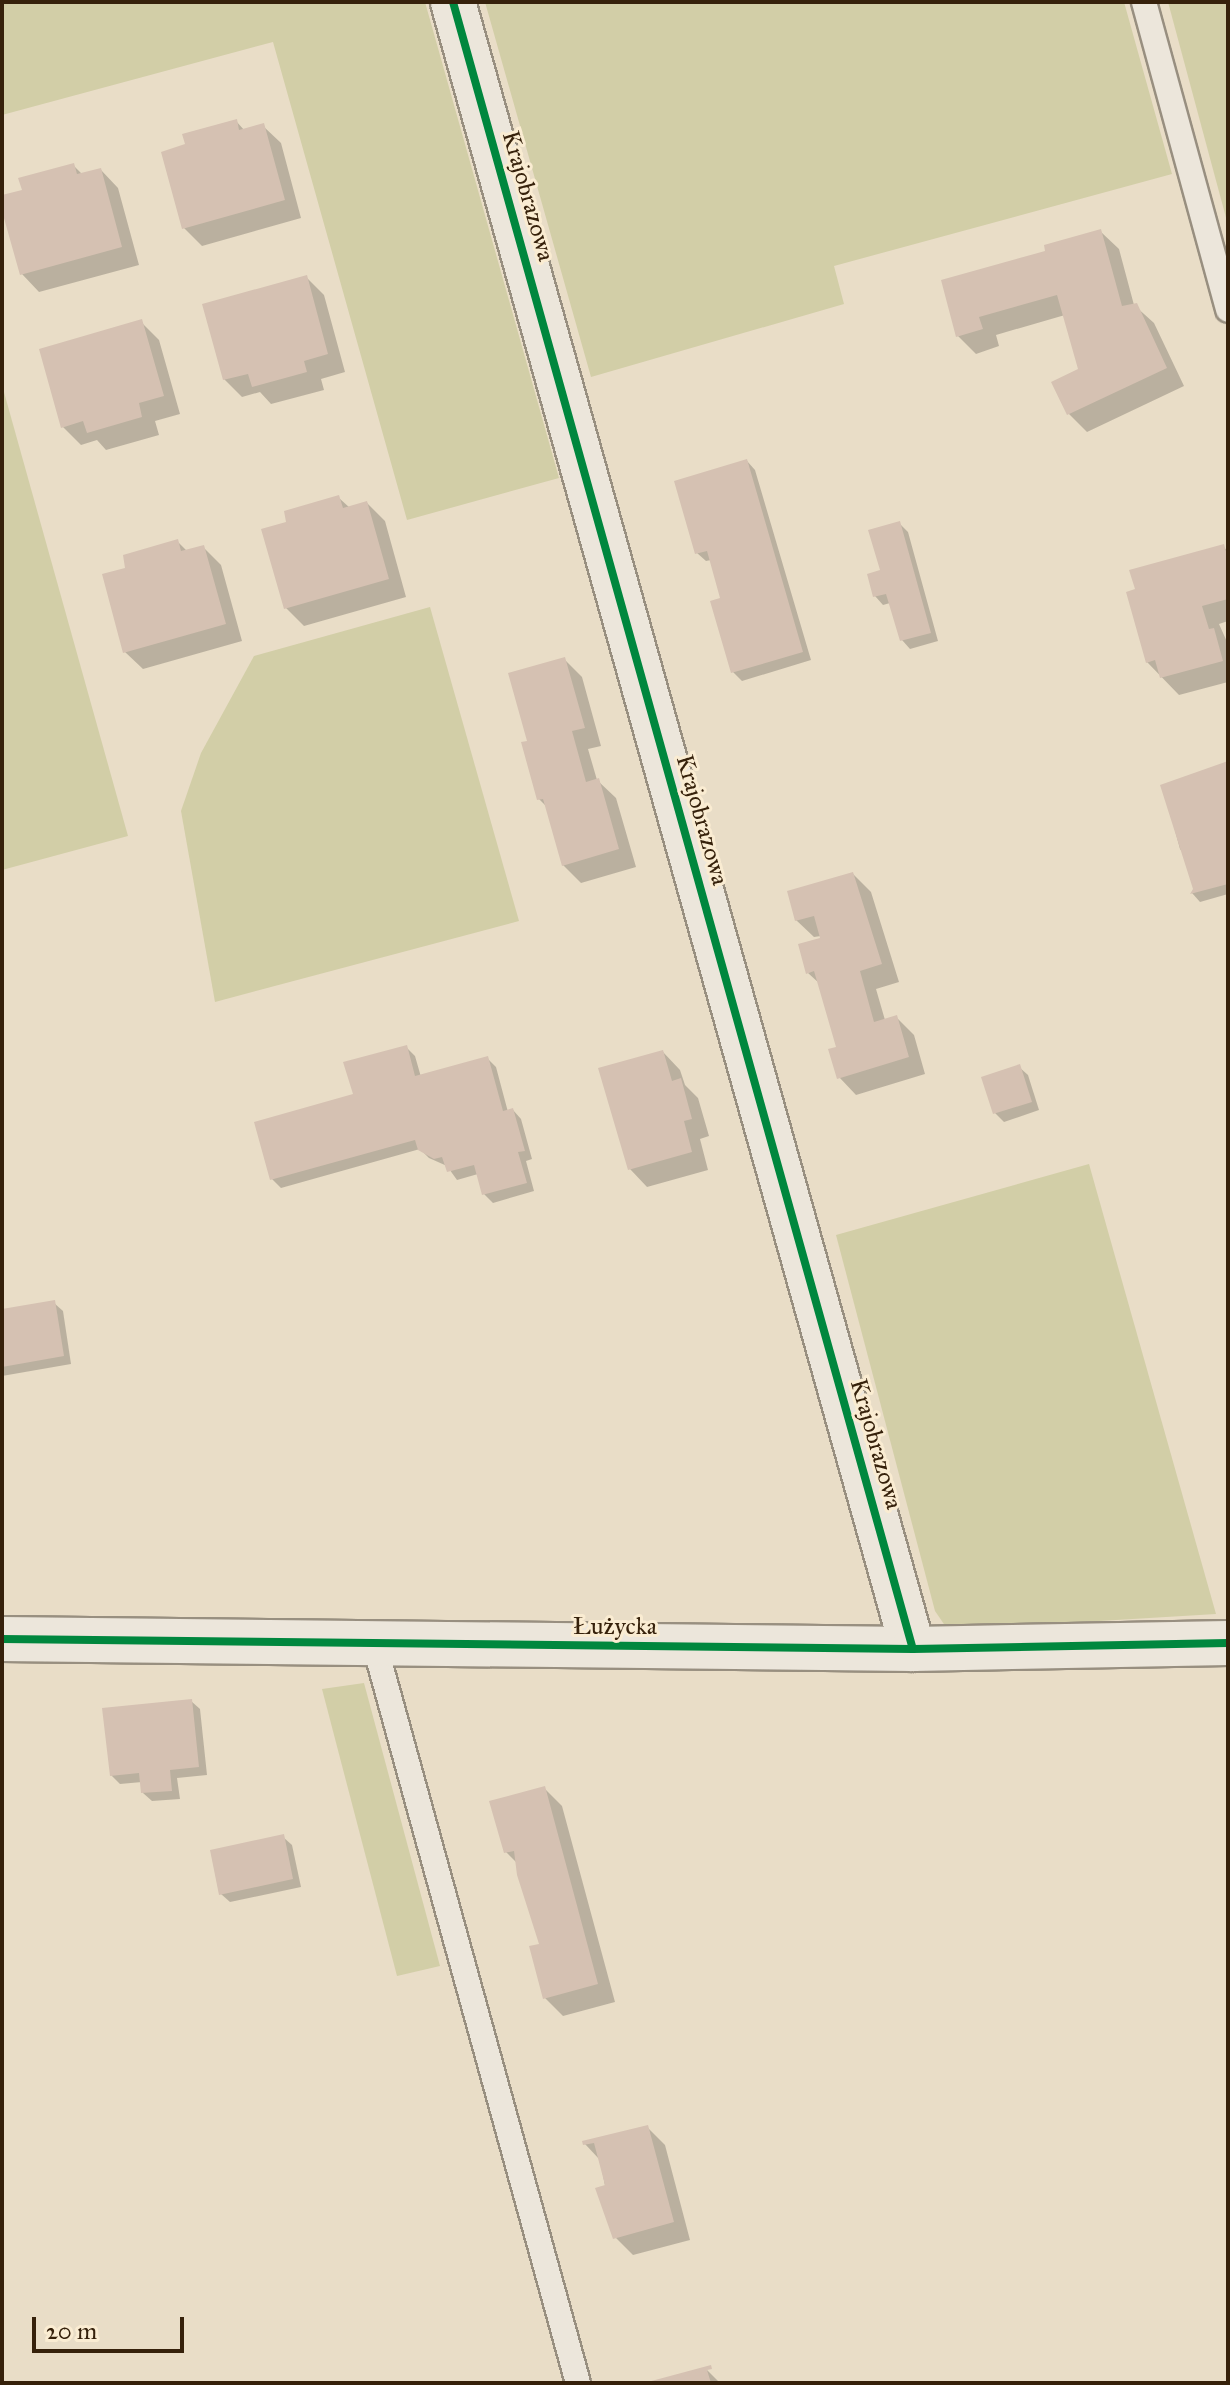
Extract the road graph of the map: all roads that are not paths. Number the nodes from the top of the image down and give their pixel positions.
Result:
1 (453, 2) edge
2 (1144, 2) edge
3 (1228, 310) edge
4 (2, 1639) edge
5 (1228, 1643) edge
6 (375, 1646) junction
7 (913, 1649) junction
8 (578, 2383) edge

1 - 7 street, Krajobrazowa
2 - 3 lane
4 - 6 street, Łużycka
5 - 7 street, Łużycka
6 - 7 street, Łużycka
6 - 8 lane

